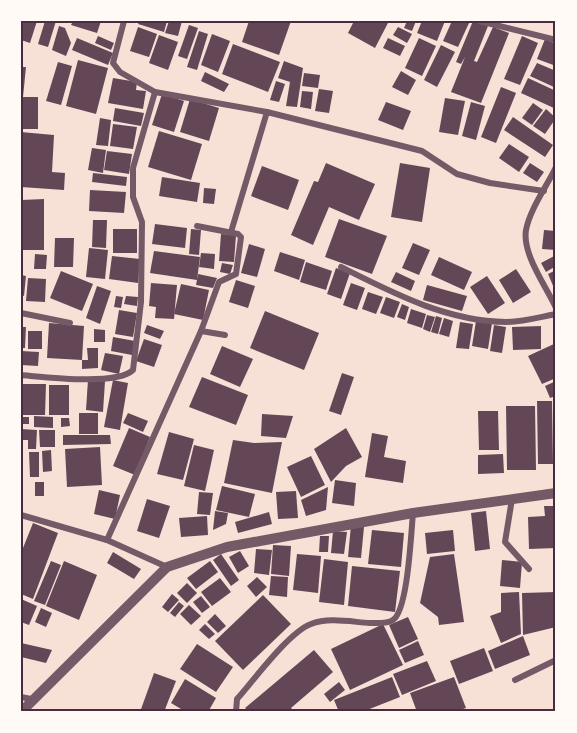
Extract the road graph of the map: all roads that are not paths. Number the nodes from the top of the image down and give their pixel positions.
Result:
1 (124, 21) edge
2 (479, 21) edge
3 (556, 40) edge
4 (155, 92) junction
5 (267, 112) junction
6 (556, 167) edge
7 (554, 177) edge
8 (544, 191) junction
9 (197, 226) dead end
10 (231, 232) junction
11 (341, 267) dead end
12 (556, 308) edge
13 (21, 313) edge
14 (556, 314) edge
15 (70, 323) dead end
16 (201, 331) junction
17 (225, 335) dead end
18 (21, 375) edge
19 (556, 493) edge
20 (512, 498) junction
21 (413, 513) junction
22 (21, 514) edge
23 (107, 540) junction
24 (167, 567) junction
25 (530, 568) dead end
26 (556, 660) edge
27 (515, 681) dead end
28 (26, 698) edge
29 (21, 712) edge
30 (236, 712) edge

1 - 4 street
2 - 3 street
4 - 5 street
4 - 18 street
5 - 8 street
5 - 10 street
6 - 7 street
7 - 8 street
8 - 12 street
9 - 10 street
10 - 16 street
11 - 14 street
13 - 15 street
16 - 17 street
16 - 23 street
19 - 20 street
20 - 21 street
20 - 25 street
21 - 24 street
21 - 30 street
22 - 23 street
23 - 24 street
24 - 28 street
26 - 27 street
28 - 29 street

